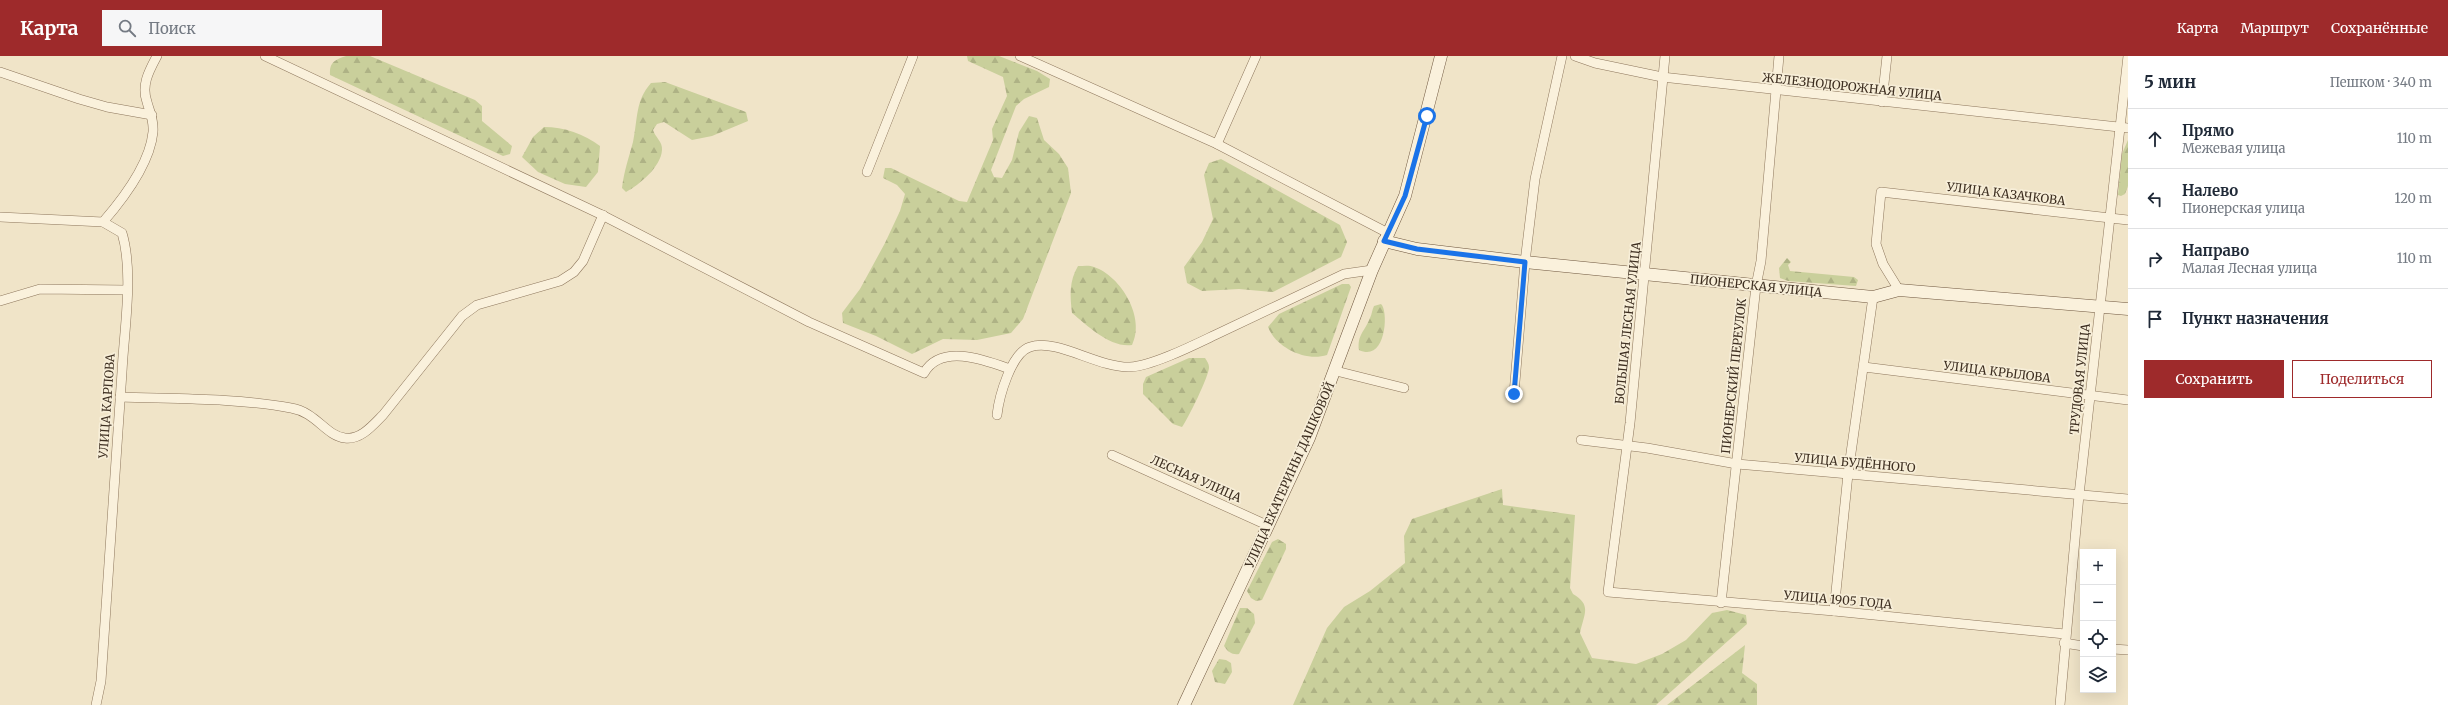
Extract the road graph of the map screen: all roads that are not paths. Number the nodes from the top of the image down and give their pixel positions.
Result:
1 (157, 56) edge
2 (265, 56) edge
3 (913, 56) edge
4 (1020, 56) edge
5 (1256, 56) edge
6 (1441, 56) edge
7 (1562, 56) edge
8 (1575, 56) edge
9 (1665, 56) edge
10 (1779, 56) edge
11 (1887, 56) edge
12 (2128, 56) edge
13 (0, 72) edge
14 (1662, 78) junction
15 (1775, 91) junction
16 (1882, 102) junction
17 (152, 116) junction
18 (2124, 128) edge
19 (1217, 144) junction
20 (867, 172) dead end
21 (603, 215) junction
22 (0, 217) edge
23 (2110, 218) junction
24 (2128, 220) edge
25 (104, 222) junction
26 (1386, 237) junction
27 (1525, 262) junction
28 (1372, 270) junction
29 (1646, 275) junction
30 (1756, 286) junction
31 (127, 290) junction
32 (1900, 290) junction
33 (1872, 297) junction
34 (0, 301) edge
35 (2099, 307) junction
36 (2128, 309) edge
37 (1864, 367) junction
38 (1010, 370) junction
39 (1336, 371) junction
40 (1404, 388) dead end
41 (1514, 394) dead end
42 (2090, 396) junction
43 (120, 398) junction
44 (2128, 400) edge
45 (997, 415) dead end
46 (1581, 440) dead end
47 (1628, 446) junction
48 (1112, 455) dead end
49 (1737, 464) junction
50 (1848, 474) junction
51 (2079, 495) junction
52 (2128, 499) edge
53 (1269, 526) junction
54 (1608, 592) joint
55 (1720, 603) junction
56 (1834, 611) junction
57 (2065, 639) junction
58 (2080, 645) edge
59 (2116, 649) edge
60 (2128, 650) edge
61 (96, 705) edge
62 (1184, 705) edge
63 (2060, 705) edge

1 - 17 street
2 - 21 street
3 - 20 street
4 - 19 street
5 - 19 street
6 - 26 street, УЛИЦА ЕКАТЕРИНЫ ДАШКОВОЙ
7 - 27 street
8 - 14 street, ЖЕЛЕЗНОДОРОЖНАЯ УЛИЦА
9 - 14 street, БОЛЬШАЯ ЛЕСНАЯ УЛИЦА
10 - 15 street, ПИОНЕРСКИЙ ПЕРЕУЛОК
11 - 16 street
12 - 18 street, ТРУДОВАЯ УЛИЦА
13 - 17 street
14 - 15 street, ЖЕЛЕЗНОДОРОЖНАЯ УЛИЦА
14 - 29 street, БОЛЬШАЯ ЛЕСНАЯ УЛИЦА
15 - 16 street, ЖЕЛЕЗНОДОРОЖНАЯ УЛИЦА
15 - 30 street, ПИОНЕРСКИЙ ПЕРЕУЛОК
16 - 18 street, ЖЕЛЕЗНОДОРОЖНАЯ УЛИЦА
17 - 25 street
18 - 23 street, ТРУДОВАЯ УЛИЦА
19 - 26 street
21 - 38 street
21 - 43 street
22 - 25 street, УЛИЦА КАРПОВА
23 - 24 street, УЛИЦА КАЗАЧКОВА
23 - 32 street, УЛИЦА КАЗАЧКОВА
23 - 35 street, ТРУДОВАЯ УЛИЦА
25 - 31 street, УЛИЦА КАРПОВА
26 - 27 street, ПИОНЕРСКАЯ УЛИЦА
26 - 28 street, УЛИЦА ЕКАТЕРИНЫ ДАШКОВОЙ
27 - 29 street, ПИОНЕРСКАЯ УЛИЦА
27 - 41 street
28 - 38 street
28 - 39 street, УЛИЦА ЕКАТЕРИНЫ ДАШКОВОЙ
29 - 30 street, ПИОНЕРСКАЯ УЛИЦА
29 - 47 street, БОЛЬШАЯ ЛЕСНАЯ УЛИЦА
30 - 33 street, ПИОНЕРСКАЯ УЛИЦА
30 - 49 street, ПИОНЕРСКИЙ ПЕРЕУЛОК
31 - 34 street
31 - 43 street, УЛИЦА КАРПОВА
32 - 33 street, ПИОНЕРСКАЯ УЛИЦА
32 - 35 street, ПИОНЕРСКАЯ УЛИЦА
33 - 37 street
35 - 36 street, ПИОНЕРСКАЯ УЛИЦА
35 - 42 street, ТРУДОВАЯ УЛИЦА
37 - 42 street, УЛИЦА КРЫЛОВА
37 - 50 street
38 - 45 street
39 - 40 street
39 - 53 street, УЛИЦА ЕКАТЕРИНЫ ДАШКОВОЙ
42 - 44 street, УЛИЦА КРЫЛОВА
42 - 51 street, ТРУДОВАЯ УЛИЦА
43 - 61 street, УЛИЦА КАРПОВА
46 - 47 street, УЛИЦА БУДЁННОГО
47 - 49 street, УЛИЦА БУДЁННОГО
47 - 54 street, БОЛЬШАЯ ЛЕСНАЯ УЛИЦА
48 - 53 street, ЛЕСНАЯ УЛИЦА
49 - 50 street, УЛИЦА БУДЁННОГО
49 - 55 street, ПИОНЕРСКИЙ ПЕРЕУЛОК
50 - 51 street, УЛИЦА БУДЁННОГО
50 - 56 street
51 - 52 street, УЛИЦА БУДЁННОГО
51 - 57 street, ТРУДОВАЯ УЛИЦА
53 - 62 street, УЛИЦА ЕКАТЕРИНЫ ДАШКОВОЙ
54 - 55 street, УЛИЦА 1905 ГОДА
55 - 56 street, УЛИЦА 1905 ГОДА
56 - 57 street, УЛИЦА 1905 ГОДА
57 - 58 street, УЛИЦА 1905 ГОДА
57 - 63 street, ТРУДОВАЯ УЛИЦА
59 - 60 street

